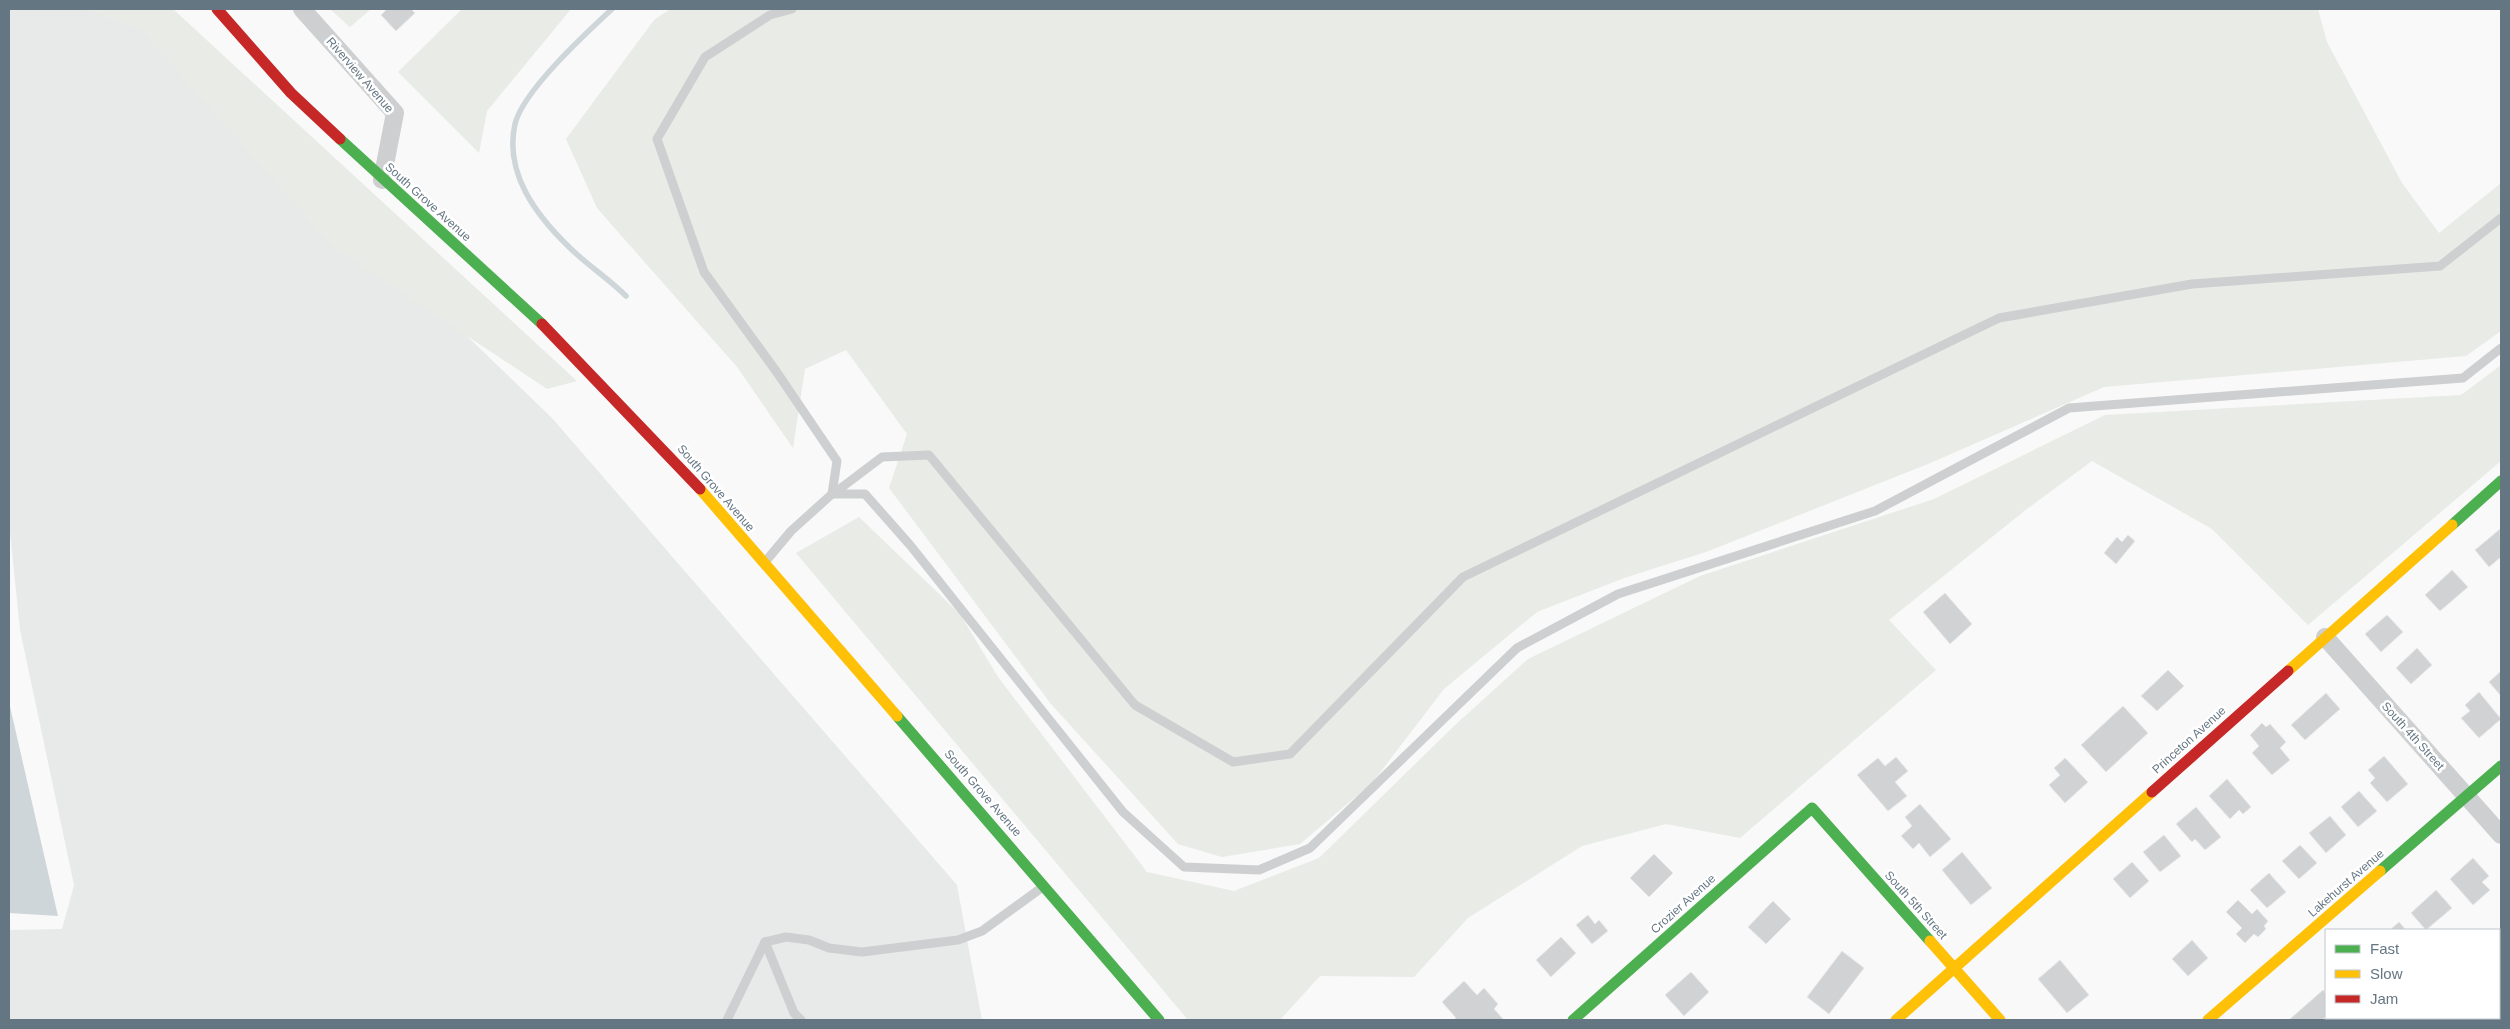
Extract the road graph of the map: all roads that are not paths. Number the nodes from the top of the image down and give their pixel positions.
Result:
1 (217, 9) edge
2 (302, 9) edge
3 (792, 9) edge
4 (382, 180) junction
5 (2501, 218) edge
6 (2501, 348) edge
7 (2501, 481) edge
8 (832, 494) junction
9 (764, 563) junction
10 (2325, 637) junction
11 (2501, 766) edge
12 (2466, 796) junction
13 (1812, 808) joint
14 (2501, 835) edge
15 (1044, 886) junction
16 (765, 942) junction
17 (1954, 969) junction
18 (727, 1020) edge
19 (801, 1020) edge
20 (1159, 1020) edge
21 (1573, 1020) edge
22 (1896, 1020) edge
23 (2000, 1020) edge
24 (2208, 1020) edge

1 - 4 street, South Grove Avenue
2 - 4 street, Riverview Avenue
3 - 8 lane
4 - 9 street, South Grove Avenue
5 - 8 lane
6 - 8 lane
7 - 10 street, Princeton Avenue
8 - 9 lane
9 - 15 street, South Grove Avenue
10 - 12 street, South 4th Street
10 - 17 street, Princeton Avenue
11 - 12 street, Lakehurst Avenue
12 - 14 street, South 4th Street
12 - 24 street, Lakehurst Avenue
13 - 17 street, South 5th Street
13 - 21 street, Crozier Avenue
15 - 16 lane
15 - 20 street, South Grove Avenue
16 - 18 lane
16 - 19 lane
17 - 22 street, Princeton Avenue
17 - 23 street, South 5th Street

